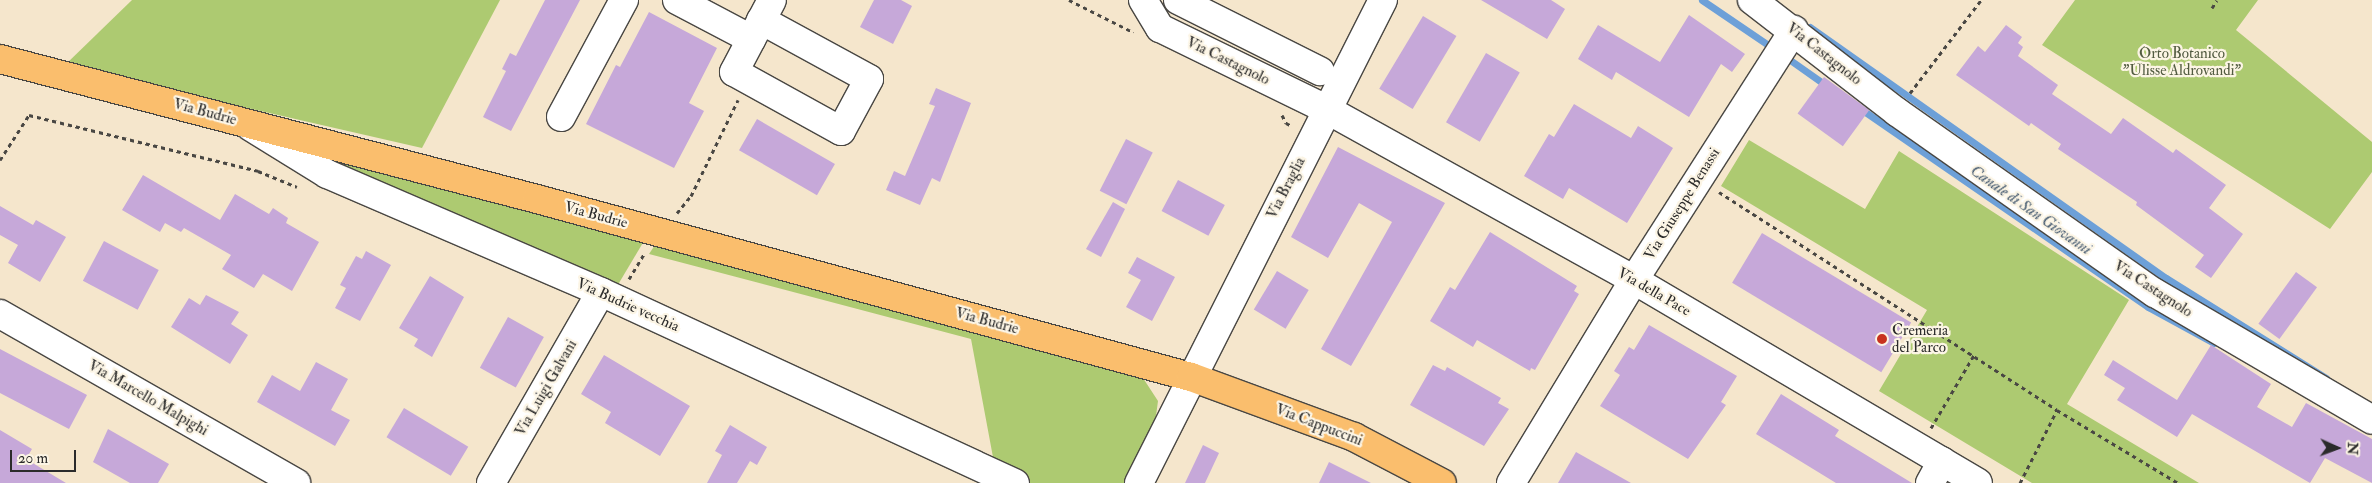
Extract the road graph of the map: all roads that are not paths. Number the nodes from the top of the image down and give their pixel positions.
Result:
1 (624, 0) edge
2 (677, 0) edge
3 (1143, 0) edge
4 (1178, 0) edge
5 (1383, 0) edge
6 (1752, 0) edge
7 (761, 20) edge
8 (1784, 45) junction
9 (0, 59) edge
10 (1320, 71) dead end
11 (1326, 109) junction
12 (561, 117) dead end
13 (244, 123) junction
14 (1634, 280) junction
15 (609, 296) junction
16 (0, 314) edge
17 (1191, 377) junction
18 (2372, 420) edge
19 (1930, 464) edge
20 (296, 483) edge
21 (491, 483) edge
22 (1015, 483) edge
23 (1139, 483) edge
24 (1442, 483) edge
25 (1511, 483) edge
26 (1978, 483) edge

1 - 12 street
2 - 7 street
3 - 11 street, Via Castagnolo
4 - 10 street
5 - 11 street, Via Braglia
6 - 8 street, Via Castagnolo
7 - 7 street
8 - 14 street, Via Giuseppe Benassi
8 - 18 street, Via Castagnolo
9 - 13 main road, Via Budrie
11 - 14 street, Via della Pace
11 - 17 street, Via Braglia
13 - 15 street, Via Budrie vecchia
13 - 17 main road, Via Budrie
14 - 19 street, Via della Pace
14 - 25 street, Via Giuseppe Benassi
15 - 21 street, Via Luigi Galvani
15 - 22 street, Via Budrie vecchia
16 - 20 street, Via Marcello Malpighi
17 - 23 street, Via Braglia
17 - 24 main road, Via Cappuccini
19 - 26 street, Via della Pace

